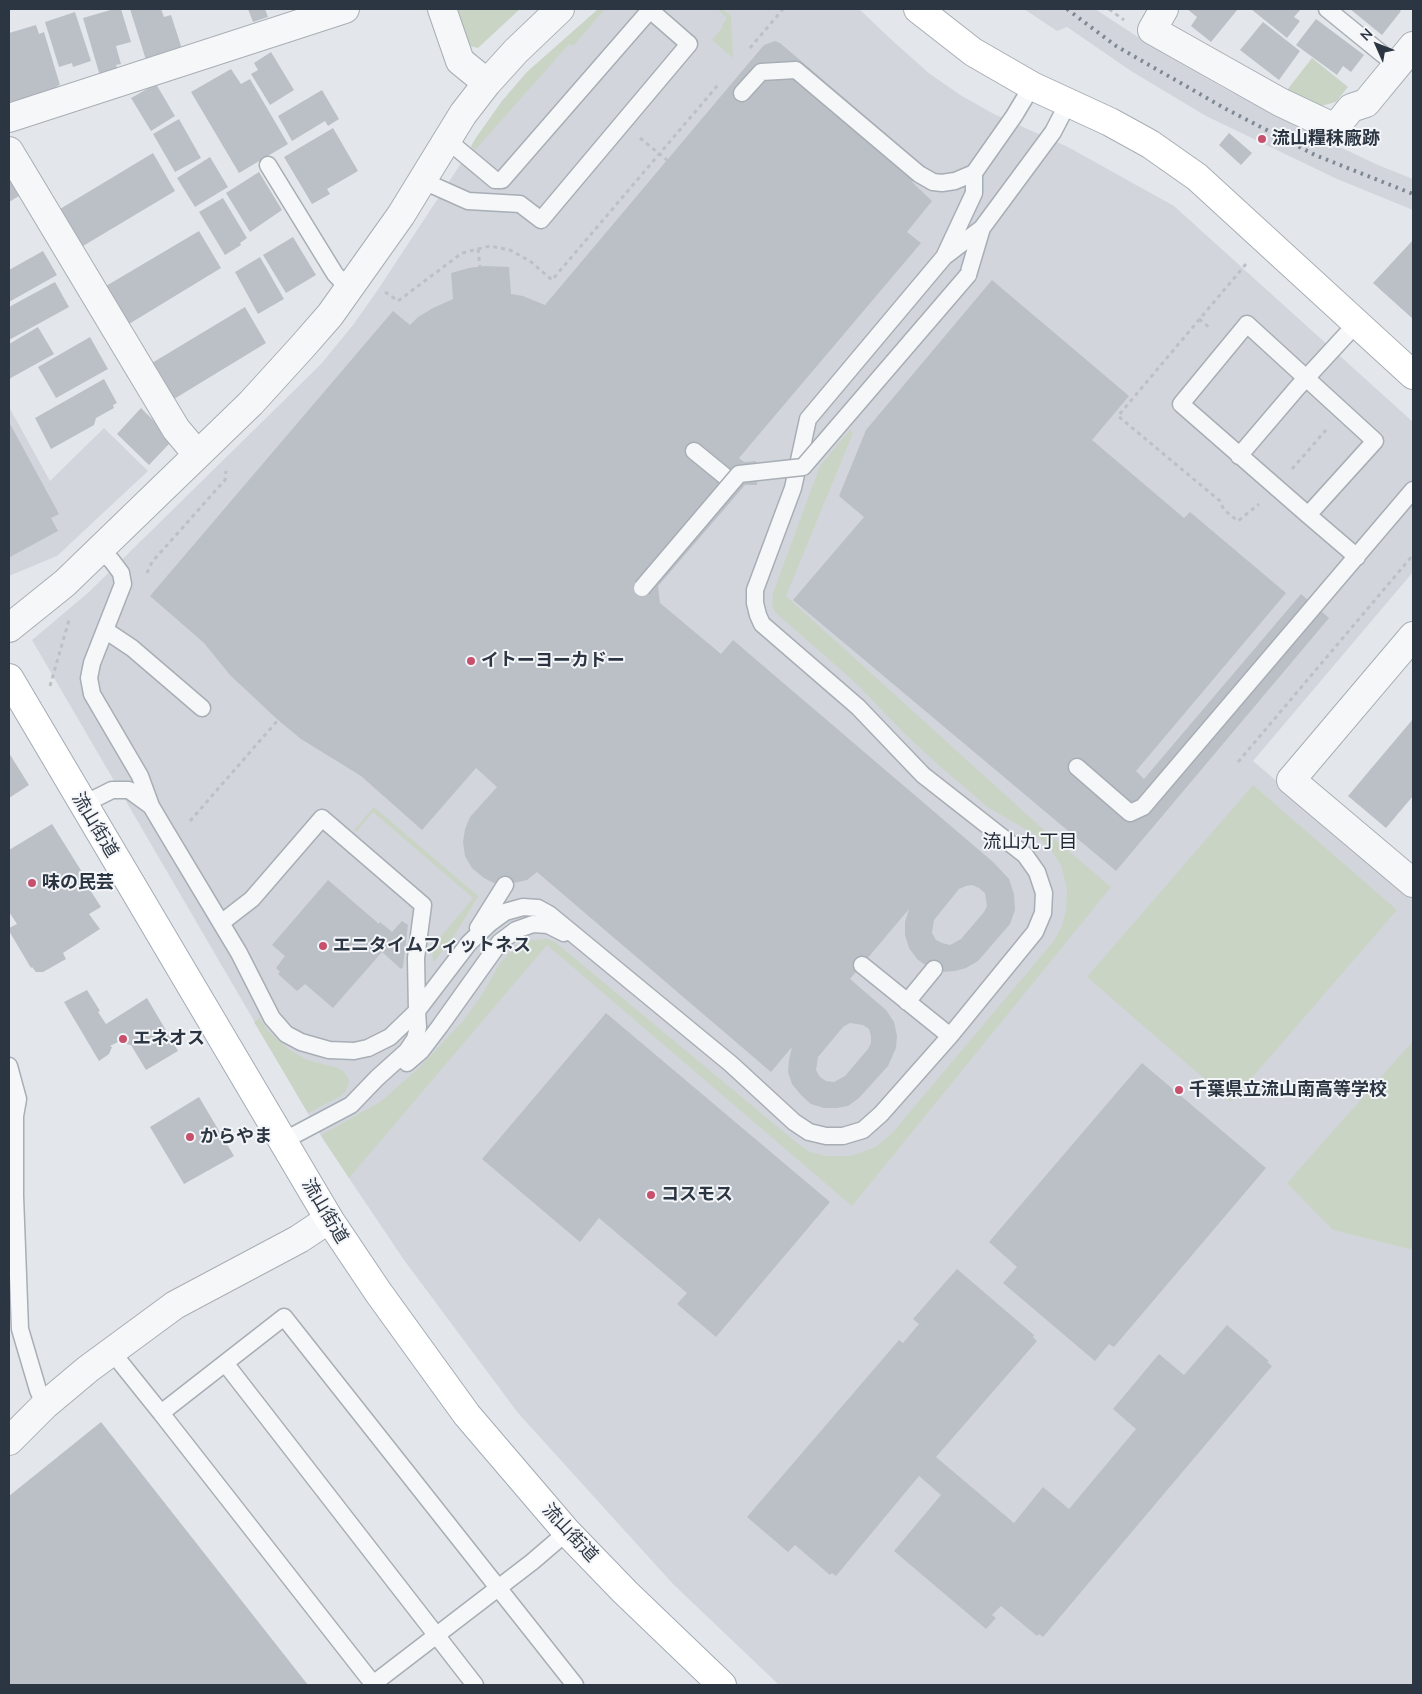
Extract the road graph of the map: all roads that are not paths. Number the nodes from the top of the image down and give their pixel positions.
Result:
1 (346, 9) edge
2 (442, 9) edge
3 (560, 9) edge
4 (918, 9) edge
5 (1164, 9) edge
6 (1327, 9) edge
7 (1405, 56) edge
8 (487, 83) junction
9 (1032, 86) junction
10 (742, 93) dead end
11 (1068, 103) junction
12 (9, 118) edge
13 (446, 139) junction
14 (9, 151) edge
15 (268, 165) dead end
16 (974, 173) junction
17 (421, 180) junction
18 (982, 228) junction
19 (944, 257) junction
20 (349, 288) junction
21 (1357, 323) junction
22 (1413, 375) edge
23 (1307, 378) junction
24 (694, 451) dead end
25 (197, 454) junction
26 (1239, 456) junction
27 (732, 482) junction
28 (1413, 490) edge
29 (1308, 515) junction
30 (100, 548) junction
31 (1357, 557) junction
32 (642, 588) dead end
33 (9, 628) edge
34 (105, 630) junction
35 (1413, 636) edge
36 (9, 678) edge
37 (202, 708) dead end
38 (1077, 767) dead end
39 (82, 804) junction
40 (151, 806) junction
41 (1413, 883) edge
42 (505, 885) dead end
43 (221, 923) junction
44 (579, 940) junction
45 (469, 943) junction
46 (862, 965) dead end
47 (934, 969) dead end
48 (907, 1002) junction
49 (417, 1011) junction
50 (950, 1036) junction
51 (9, 1066) edge
52 (351, 1105) junction
53 (283, 1141) junction
54 (329, 1219) junction
55 (112, 1352) junction
56 (225, 1363) junction
57 (45, 1405) junction
58 (161, 1413) junction
59 (9, 1441) edge
60 (567, 1532) junction
61 (498, 1588) junction
62 (436, 1635) junction
63 (373, 1685) edge
64 (475, 1685) edge
65 (575, 1685) edge
66 (722, 1685) edge

1 - 12 street
2 - 8 street
3 - 8 street
4 - 9 main road
5 - 7 street
6 - 7 lane
8 - 13 street
9 - 11 main road
9 - 16 lane
10 - 16 lane
11 - 18 lane
11 - 21 main road
13 - 17 street
13 - 17 lane
14 - 25 street
15 - 20 lane
16 - 19 lane
17 - 20 street
18 - 19 lane
18 - 27 lane, bridge
19 - 50 lane
20 - 25 street
21 - 22 main road
21 - 23 lane
23 - 26 lane
23 - 26 lane
23 - 29 lane
24 - 27 lane
25 - 30 street
26 - 29 lane
27 - 32 lane, bridge
28 - 31 lane
29 - 31 lane
30 - 33 street
30 - 34 lane
31 - 38 lane
34 - 37 lane
34 - 40 lane
35 - 41 street
36 - 39 main road, 流山街道
39 - 40 lane
39 - 53 main road, 流山街道
40 - 43 lane
42 - 45 lane
43 - 49 lane
43 - 49 lane
44 - 45 lane
44 - 50 lane
44 - 52 lane
45 - 49 lane
46 - 48 lane
47 - 48 lane
48 - 50 lane
49 - 52 lane
51 - 57 lane
52 - 53 lane
53 - 54 main road, 流山街道
54 - 55 street
54 - 60 main road, 流山街道
55 - 57 street
55 - 58 lane
56 - 58 lane
56 - 61 lane
56 - 62 lane
57 - 59 street
58 - 63 lane
60 - 61 lane
60 - 66 main road, 流山街道
61 - 62 lane
61 - 65 lane
62 - 63 lane
62 - 64 lane

